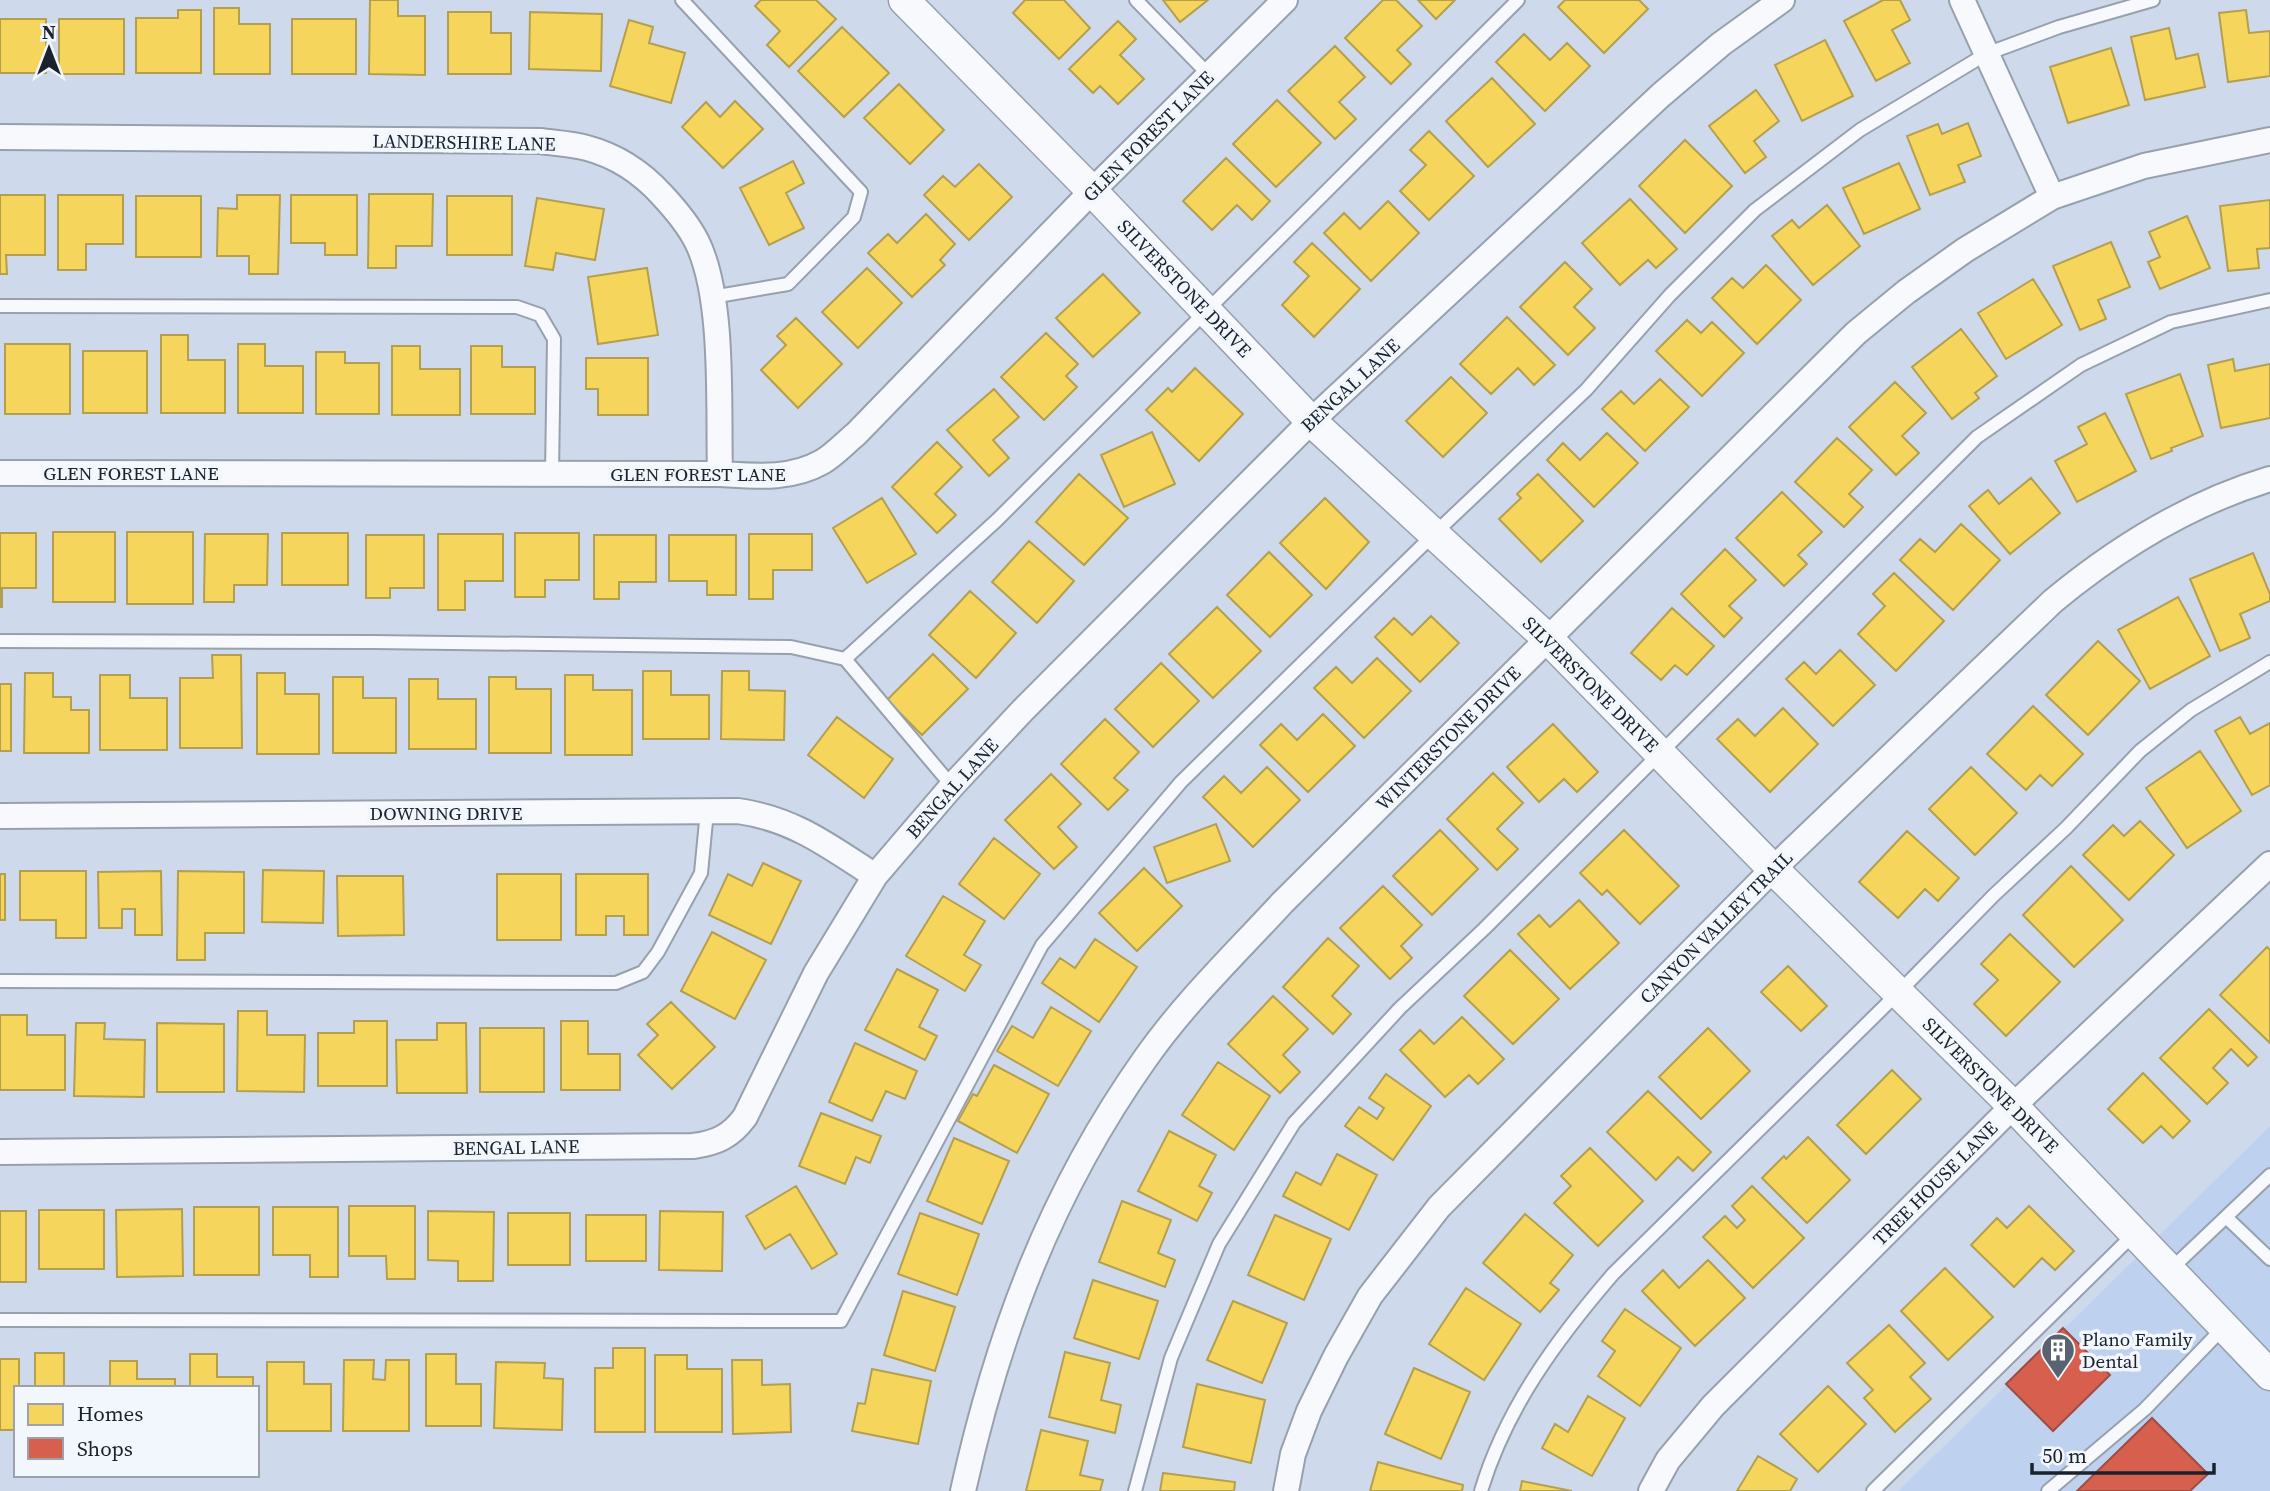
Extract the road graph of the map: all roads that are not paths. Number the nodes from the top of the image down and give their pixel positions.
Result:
1 (682, 0) edge
2 (904, 0) edge
3 (1136, 0) edge
4 (1285, 0) edge
5 (1518, 0) edge
6 (1782, 0) edge
7 (1962, 0) edge
8 (2153, 0) edge
9 (1986, 54) junction
10 (1209, 75) junction
11 (0, 138) edge
12 (2270, 140) edge
13 (1092, 191) junction
14 (2052, 197) junction
15 (712, 297) junction
16 (2270, 300) edge
17 (0, 306) edge
18 (1207, 311) junction
19 (1311, 421) junction
20 (0, 473) edge
21 (552, 474) junction
22 (719, 474) junction
23 (2270, 479) edge
24 (1434, 534) junction
25 (1548, 639) junction
26 (0, 641) edge
27 (845, 659) junction
28 (2270, 662) edge
29 (1660, 753) junction
30 (952, 786) junction
31 (707, 811) junction
32 (0, 816) edge
33 (2270, 864) edge
34 (1773, 869) junction
35 (874, 876) junction
36 (0, 981) edge
37 (1898, 993) junction
38 (2013, 1106) junction
39 (0, 1152) edge
40 (2270, 1175) edge
41 (2227, 1217) junction
42 (2135, 1233) junction
43 (2270, 1259) edge
44 (2170, 1270) junction
45 (0, 1320) edge
46 (2224, 1327) junction
47 (2270, 1375) edge
48 (963, 1491) edge
49 (1135, 1491) edge
50 (1286, 1491) edge
51 (1481, 1491) edge
52 (1651, 1491) edge
53 (1873, 1491) edge
54 (2048, 1491) edge

1 - 15 lane
2 - 13 street, SILVERSTONE DRIVE
3 - 10 lane
4 - 10 street, GLEN FOREST LANE
5 - 18 lane
6 - 19 street, BENGAL LANE
7 - 9 street
8 - 9 lane
9 - 14 street
9 - 24 lane
10 - 13 street, GLEN FOREST LANE
11 - 15 street, LANDERSHIRE LANE
12 - 14 street, WINTERSTONE DRIVE
13 - 18 street, SILVERSTONE DRIVE
13 - 22 street, GLEN FOREST LANE
14 - 25 street, WINTERSTONE DRIVE
15 - 22 street, LANDERSHIRE LANE
16 - 29 lane
17 - 21 lane
18 - 19 street, SILVERSTONE DRIVE
18 - 27 lane
19 - 24 street, SILVERSTONE DRIVE
19 - 30 street, BENGAL LANE
20 - 21 street, GLEN FOREST LANE
21 - 22 street, GLEN FOREST LANE
23 - 34 street, CANYON VALLEY TRAIL
24 - 25 street, SILVERSTONE DRIVE
24 - 45 lane
25 - 29 street, SILVERSTONE DRIVE
25 - 48 street, WINTERSTONE DRIVE
26 - 27 lane
27 - 30 lane
28 - 37 lane
29 - 34 street, SILVERSTONE DRIVE
29 - 49 lane
30 - 35 street, BENGAL LANE
31 - 32 street, DOWNING DRIVE
31 - 35 street, DOWNING DRIVE
31 - 36 lane
33 - 38 street, TREE HOUSE LANE
34 - 37 street, SILVERSTONE DRIVE
34 - 50 street, CANYON VALLEY TRAIL
35 - 39 street, BENGAL LANE
37 - 38 street, SILVERSTONE DRIVE
37 - 51 lane
38 - 42 street, SILVERSTONE DRIVE
38 - 52 street, TREE HOUSE LANE
40 - 41 lane
41 - 43 lane
41 - 44 lane
42 - 44 street, SILVERSTONE DRIVE
42 - 53 lane
44 - 46 street, SILVERSTONE DRIVE
46 - 47 street, SILVERSTONE DRIVE
46 - 54 lane

